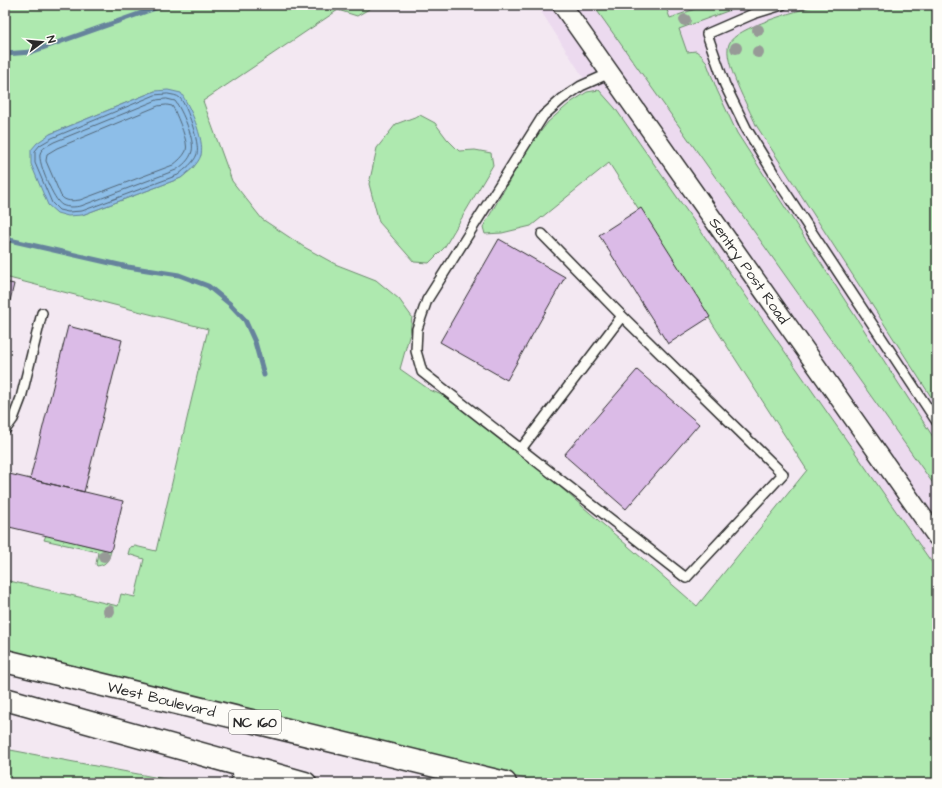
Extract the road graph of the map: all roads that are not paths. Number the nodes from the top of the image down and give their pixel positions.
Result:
1 (562, 5) edge
2 (782, 5) edge
3 (610, 73) junction
4 (542, 234) dead end
5 (42, 313) dead end
6 (622, 316) junction
7 (937, 422) edge
8 (5, 430) edge
9 (521, 449) junction
10 (937, 536) edge
11 (5, 662) edge
12 (5, 699) edge
13 (237, 774) edge
14 (305, 783) edge
15 (505, 783) edge

1 - 3 street, Sentry Post Road
2 - 7 lane
3 - 9 lane
3 - 10 street, Sentry Post Road
4 - 6 lane
5 - 8 lane
6 - 9 lane
6 - 9 lane
11 - 15 main road, West Boulevard / NC 160
12 - 13 main road
13 - 14 main road

